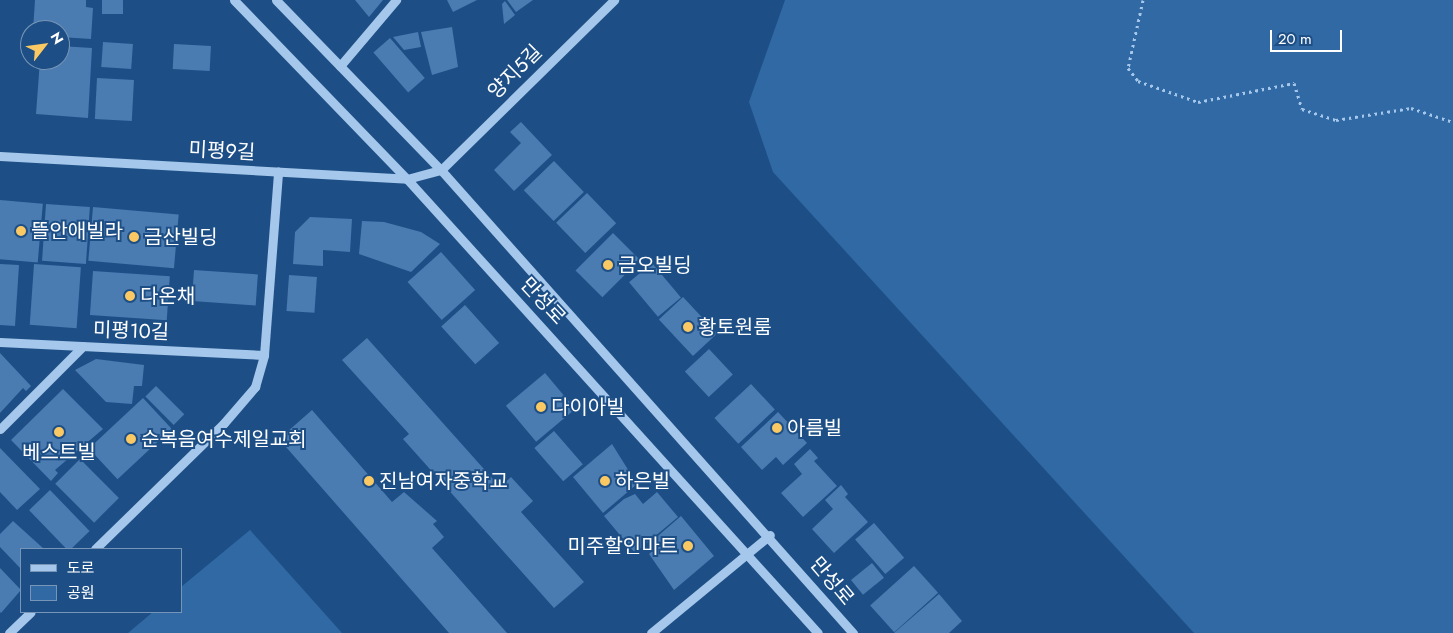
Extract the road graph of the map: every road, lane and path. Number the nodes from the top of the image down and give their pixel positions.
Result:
1 (234, 0) edge
2 (276, 0) edge
3 (396, 0) edge
4 (614, 0) edge
5 (1143, 0) edge
6 (340, 66) junction
7 (1453, 122) edge
8 (0, 156) edge
9 (442, 170) junction
10 (278, 172) junction
11 (407, 179) junction
12 (0, 342) edge
13 (83, 346) junction
14 (264, 355) junction
15 (0, 429) edge
16 (770, 535) junction
17 (96, 548) edge
18 (749, 552) junction
19 (30, 613) edge
20 (9, 633) edge
21 (651, 633) edge
22 (818, 633) edge
23 (853, 633) edge

1 - 11 street, 만성로
2 - 6 street, 만성로
3 - 6 street
4 - 9 street, 양지5길
5 - 7 path
6 - 9 street, 만성로
8 - 10 street, 미평9길
9 - 11 street, 미평9길
9 - 16 street, 만성로
10 - 11 street, 미평9길
10 - 14 street
11 - 18 street, 만성로
12 - 13 street
13 - 14 street, 미평10길
13 - 15 street, 미평10길
14 - 17 street
16 - 18 street
16 - 23 street, 만성로
18 - 21 street
18 - 22 street, 만성로
19 - 20 street

